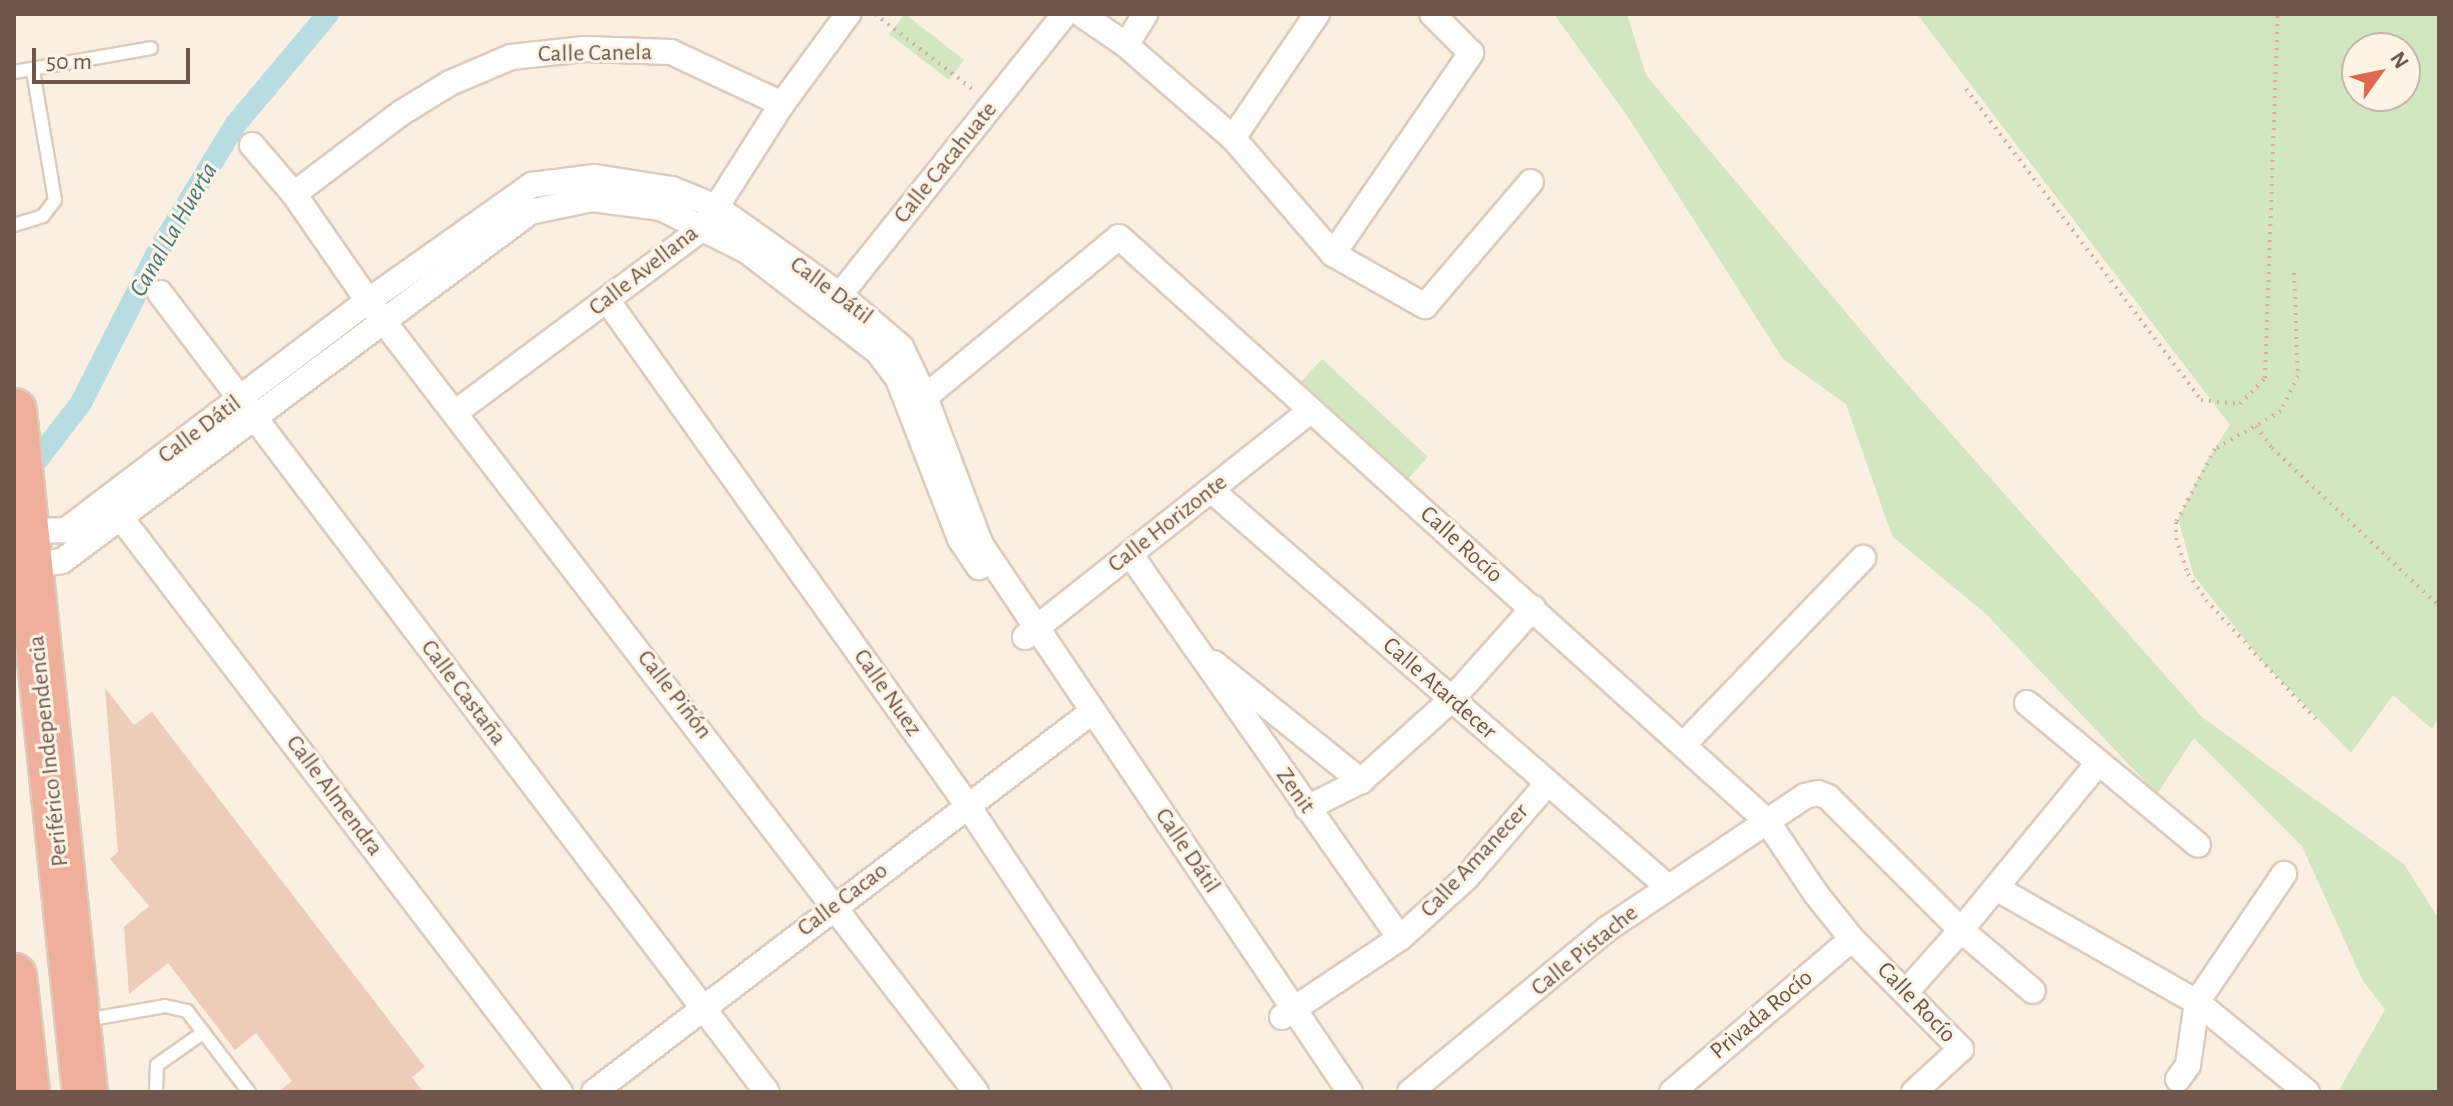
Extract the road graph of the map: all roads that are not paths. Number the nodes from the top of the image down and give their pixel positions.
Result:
1 (848, 14) edge
2 (1065, 14) edge
3 (1081, 14) edge
4 (1145, 14) edge
5 (1317, 14) edge
6 (1432, 14) edge
7 (1126, 45) junction
8 (151, 48) dead end
9 (33, 71) junction
10 (14, 72) edge
11 (782, 104) junction
12 (1233, 138) junction
13 (252, 145) dead end
14 (1531, 182) dead end
15 (294, 194) junction
16 (716, 207) junction
17 (14, 225) edge
18 (703, 228) junction
19 (1333, 254) junction
20 (160, 293) dead end
21 (607, 300) junction
22 (833, 304) junction
23 (375, 311) junction
24 (925, 397) junction
25 (246, 410) junction
26 (14, 411) edge
27 (1310, 411) junction
28 (456, 412) junction
29 (16, 458) edge
30 (1211, 490) junction
31 (114, 509) junction
32 (22, 549) edge
33 (1130, 554) junction
34 (1863, 558) dead end
35 (1533, 608) junction
36 (1031, 632) junction
37 (1191, 644) junction
38 (1452, 699) junction
39 (2027, 703) dead end
40 (1087, 716) junction
41 (1685, 743) junction
42 (2098, 763) junction
43 (1361, 781) junction
44 (1547, 784) junction
45 (968, 806) junction
46 (1307, 808) junction
47 (1767, 821) junction
48 (2198, 845) dead end
49 (2284, 874) dead end
50 (1668, 887) junction
51 (1996, 888) junction
52 (835, 905) junction
53 (1961, 930) junction
54 (1400, 938) junction
55 (1852, 939) junction
56 (14, 976) edge
57 (2033, 991) dead end
58 (1906, 992) junction
59 (2197, 1002) junction
60 (703, 1007) junction
61 (1288, 1013) junction
62 (77, 1022) junction
63 (204, 1032) junction
64 (2178, 1079) dead end
65 (27, 1092) edge
66 (85, 1092) edge
67 (156, 1092) edge
68 (249, 1092) edge
69 (560, 1092) edge
70 (594, 1092) edge
71 (767, 1092) edge
72 (976, 1092) edge
73 (1159, 1092) edge
74 (1332, 1092) edge
75 (1350, 1092) edge
76 (1410, 1092) edge
77 (1672, 1092) edge
78 (1914, 1092) edge
79 (2307, 1092) edge

1 - 11 street, Calle Avellana
2 - 22 street, Calle Cacahuate
3 - 7 street
4 - 7 street
5 - 12 street
6 - 19 street
7 - 12 street
8 - 9 lane
9 - 10 lane
9 - 17 lane
11 - 15 street, Calle Canela
11 - 16 street, Calle Avellana
12 - 19 street
13 - 15 street
14 - 19 street
15 - 23 street
16 - 18 street, Calle Avellana
16 - 22 street, Calle Dátil
16 - 23 street, Calle Dátil
18 - 21 street, Calle Avellana
18 - 22 street, Calle Dátil
18 - 23 street, Calle Dátil
20 - 25 street, Calle Castaña
21 - 28 street, Calle Avellana
21 - 45 street, Calle Nuez
22 - 24 street, Calle Dátil
22 - 36 street, Calle Dátil
23 - 25 street, Calle Dátil
23 - 28 street, Calle Piñón
24 - 27 street, Calle Rocío
24 - 36 street, Calle Dátil
25 - 31 street, Calle Dátil
25 - 60 street, Calle Castaña
26 - 29 highway, Periférico Independencia
27 - 30 street, Calle Horizonte
27 - 35 street, Calle Rocío
28 - 52 street, Calle Piñón
29 - 32 highway, Periférico Independencia
30 - 33 street, Calle Horizonte
30 - 38 street, Calle Atardecer
31 - 32 street, Calle Dátil
31 - 32 street, Calle Dátil
31 - 69 street, Calle Almendra
32 - 62 highway, Periférico Independencia
33 - 36 street, Calle Horizonte
33 - 37 street, Zenit
34 - 41 street
35 - 38 street
35 - 41 street, Calle Rocío
36 - 40 street, Calle Dátil
37 - 43 street, Zenit
37 - 46 street, Zenit
38 - 43 street
38 - 44 street, Calle Atardecer
39 - 42 street
40 - 45 street, Calle Cacao
40 - 61 street, Calle Dátil
41 - 47 street, Calle Rocío
42 - 48 street
42 - 51 street
43 - 46 street
44 - 50 street, Calle Atardecer
44 - 54 street, Calle Amanecer
45 - 52 street, Calle Cacao
45 - 73 street, Calle Nuez
46 - 54 street, Zenit
47 - 50 street, Calle Pistache
47 - 53 street, Calle Pistache
47 - 55 street, Calle Rocío
49 - 59 street
50 - 76 street, Calle Pistache
51 - 53 street
51 - 59 street
52 - 60 street, Calle Cacao
52 - 72 street, Calle Piñón
53 - 57 street, Calle Pistache
53 - 58 street
54 - 61 street, Calle Amanecer
55 - 58 street, Calle Rocío
55 - 77 street, Privada Rocío
56 - 65 highway
58 - 78 street, Calle Rocío
59 - 64 street
59 - 79 street
60 - 70 street, Calle Cacao
60 - 71 street, Calle Castaña
61 - 74 street, Calle Dátil
61 - 75 street, Calle Dátil
62 - 63 lane
62 - 66 highway, Periférico Independencia
63 - 67 lane
63 - 68 lane

